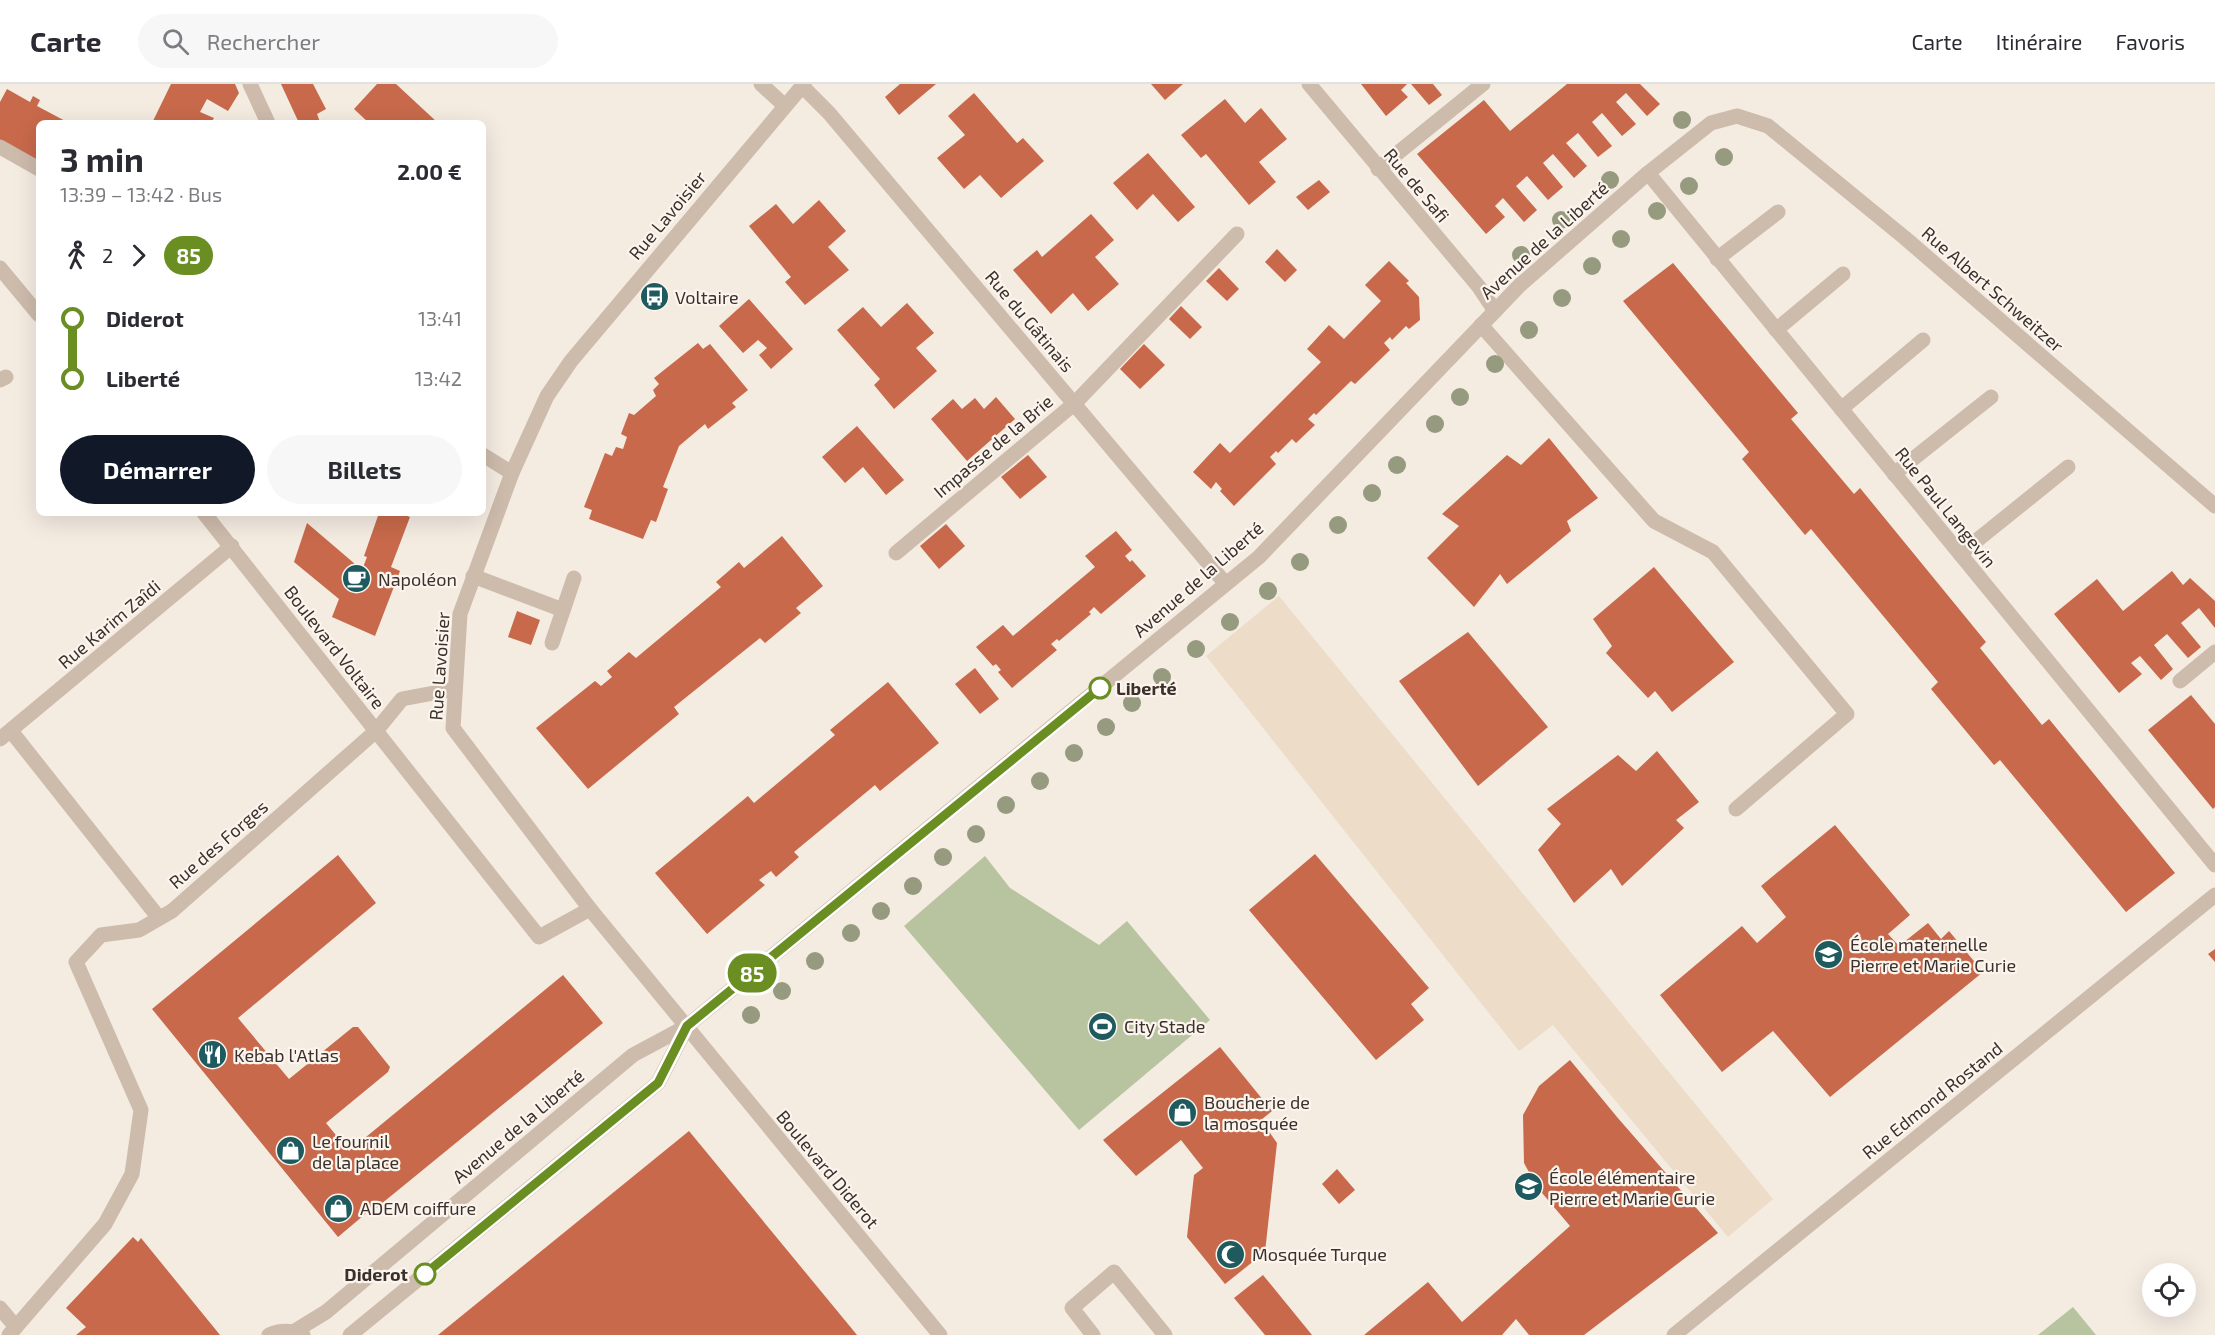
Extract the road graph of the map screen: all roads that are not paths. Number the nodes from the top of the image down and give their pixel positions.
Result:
1 (250, 84) edge
2 (761, 84) edge
3 (1309, 84) edge
4 (1483, 84) edge
5 (803, 85) edge
6 (785, 106) junction
7 (1737, 116) joint
8 (267, 120) edge
9 (0, 147) edge
10 (36, 166) edge
11 (1378, 169) junction
12 (1648, 173) junction
13 (1778, 212) dead end
14 (1237, 234) dead end
15 (1717, 259) junction
16 (0, 268) edge
17 (1843, 274) dead end
18 (36, 311) edge
19 (1495, 311) junction
20 (1481, 325) junction
21 (1776, 330) junction
22 (1923, 340) dead end
23 (1990, 397) dead end
24 (1075, 403) junction
25 (1841, 409) junction
26 (486, 457) edge
27 (2068, 467) dead end
28 (512, 473) junction
29 (1894, 474) junction
30 (2215, 506) edge
31 (207, 516) edge
32 (232, 546) junction
33 (896, 553) dead end
34 (1960, 554) junction
35 (473, 576) junction
36 (574, 578) dead end
37 (1225, 584) junction
38 (563, 610) junction
39 (552, 643) dead end
40 (2215, 652) edge
41 (2180, 681) dead end
42 (455, 689) junction
43 (376, 731) junction
44 (5, 735) edge
45 (1736, 809) dead end
46 (2215, 865) edge
47 (2215, 895) edge
48 (590, 909) junction
49 (159, 918) junction
50 (687, 1026) junction
51 (0, 1308) edge
52 (13, 1331) edge
53 (299, 1333) edge
54 (269, 1335) edge
55 (350, 1335) edge
56 (940, 1335) edge
57 (1093, 1335) edge
58 (1165, 1335) edge
59 (1674, 1335) edge

1 - 8 street
2 - 6 street
3 - 11 street, Rue de Safi
4 - 11 street
5 - 6 street, Rue Lavoisier
5 - 24 street, Rue du Gâtinais
6 - 28 street, Rue Lavoisier
7 - 12 street, Avenue de la Liberté
7 - 30 street, Rue Albert Schweitzer
9 - 10 street
11 - 19 street, Rue de Safi
12 - 15 street, Rue Paul Langevin
12 - 19 street, Avenue de la Liberté
13 - 15 street
14 - 24 street, Impasse de la Brie
15 - 21 street, Rue Paul Langevin
16 - 18 street
17 - 21 street
19 - 20 street, Avenue de la Liberté
20 - 37 street, Avenue de la Liberté
20 - 45 street
21 - 25 street, Rue Paul Langevin
22 - 25 street
23 - 29 street
24 - 33 street, Impasse de la Brie
24 - 37 street, Rue du Gâtinais
25 - 29 street, Rue Paul Langevin
26 - 28 street
27 - 34 street
28 - 35 street, Rue Lavoisier
29 - 34 street, Rue Paul Langevin
31 - 32 street, Boulevard Voltaire
32 - 43 street, Boulevard Voltaire
32 - 44 street, Rue Karim Zaîdi
34 - 46 street, Rue Paul Langevin
35 - 38 street
35 - 42 street, Rue Lavoisier
36 - 38 street
37 - 50 street, Avenue de la Liberté
38 - 39 street
40 - 41 street
42 - 43 street, Boulevard Voltaire
42 - 48 street, Rue Lavoisier
43 - 48 street
43 - 49 street, Rue des Forges
44 - 49 street, Rue Karim Zaîdi
47 - 59 street, Rue Edmond Rostand
48 - 50 street, Rue Lavoisier
49 - 52 street, Rue des Forges
50 - 53 street, Avenue de la Liberté
50 - 55 street, Avenue de la Liberté
50 - 56 street, Boulevard Diderot
51 - 52 street
53 - 54 street
57 - 58 street

